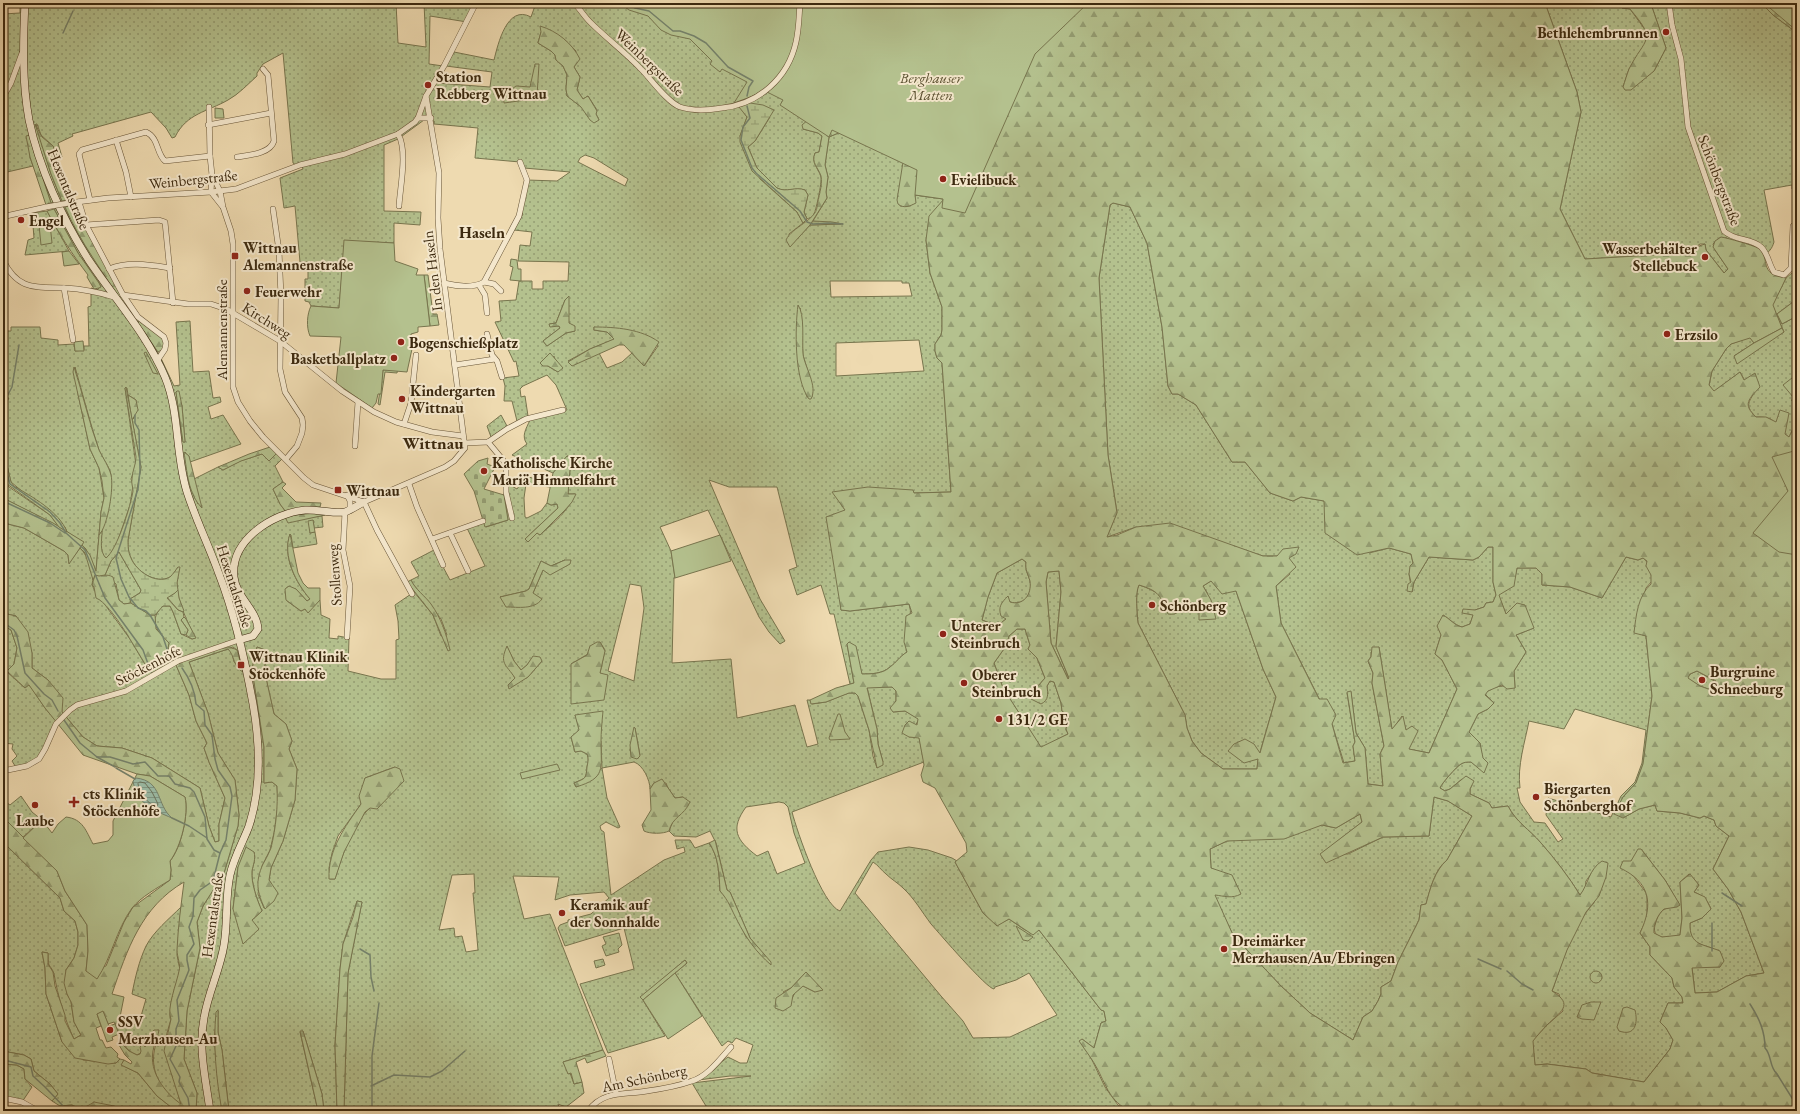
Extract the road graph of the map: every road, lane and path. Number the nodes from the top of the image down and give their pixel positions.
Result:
1 (24, 3) edge
2 (476, 3) edge
3 (574, 3) edge
4 (800, 3) edge
5 (1669, 3) edge
6 (23, 50) junction
7 (263, 69) dead end
8 (24, 81) junction
9 (11, 83) junction
10 (426, 96) junction
11 (3, 97) edge
12 (209, 107) dead end
13 (271, 113) junction
14 (418, 118) junction
15 (431, 118) junction
16 (208, 125) junction
17 (398, 134) junction
18 (116, 140) junction
19 (210, 156) junction
20 (237, 157) dead end
21 (520, 162) dead end
22 (212, 175) junction
23 (220, 191) junction
24 (211, 192) junction
25 (131, 197) junction
26 (90, 200) junction
27 (79, 202) junction
28 (399, 206) dead end
29 (223, 207) junction
30 (273, 209) dead end
31 (3, 210) edge
32 (5, 219) edge
33 (1797, 223) edge
34 (86, 225) junction
35 (4, 263) edge
36 (170, 268) junction
37 (109, 269) junction
38 (444, 283) junction
39 (482, 283) junction
40 (64, 288) junction
41 (501, 290) dead end
42 (122, 295) junction
43 (114, 297) junction
44 (173, 303) junction
45 (487, 313) dead end
46 (233, 314) junction
47 (487, 334) dead end
48 (73, 340) dead end
49 (280, 341) junction
50 (416, 355) dead end
51 (495, 359) junction
52 (157, 361) junction
53 (455, 364) junction
54 (502, 377) dead end
55 (358, 402) junction
56 (563, 410) dead end
57 (404, 424) junction
58 (463, 436) junction
59 (488, 442) junction
60 (465, 443) junction
61 (355, 446) dead end
62 (286, 459) junction
63 (409, 484) junction
64 (347, 495) junction
65 (364, 502) junction
66 (347, 510) junction
67 (512, 518) dead end
68 (483, 520) dead end
69 (450, 533) junction
70 (432, 540) junction
71 (443, 565) dead end
72 (468, 571) dead end
73 (412, 594) dead end
74 (347, 637) dead end
75 (239, 640) junction
76 (3, 771) edge
77 (731, 1047) dead end
78 (609, 1059) dead end
79 (616, 1093) junction
80 (3, 1098) edge
81 (38, 1111) edge
82 (210, 1111) edge
83 (588, 1111) edge

1 - 6 main road, Hexentalstraße
2 - 10 street
3 - 4 street, Weinbergstraße
5 - 33 street, Schönbergstraße
6 - 8 main road, Hexentalstraße
6 - 9 street, Hexentalstraße
7 - 13 street
8 - 9 street
8 - 43 main road, Hexentalstraße
9 - 11 street, Hexentalstraße
10 - 14 street
10 - 15 street, In den Haseln
12 - 16 street, Alemannenstraße
13 - 16 street
13 - 20 street
14 - 15 street
14 - 17 street, Weinbergstraße
15 - 38 street, In den Haseln
16 - 19 street, Alemannenstraße
17 - 23 street, Weinbergstraße
17 - 28 street
18 - 19 street
18 - 25 street
18 - 26 street
19 - 22 street, Alemannenstraße
21 - 39 street
22 - 23 street, Alemannenstraße
22 - 24 street, Alemannenstraße
23 - 24 street, Weinbergstraße
23 - 29 street, Alemannenstraße
24 - 25 street, Weinbergstraße
24 - 29 street, Alemannenstraße
25 - 26 street, Weinbergstraße
26 - 27 street, Weinbergstraße
27 - 32 street, Weinbergstraße, bridge
27 - 34 street
29 - 46 street, Alemannenstraße
30 - 49 street
31 - 32 street
34 - 36 street
34 - 37 street
35 - 40 street
36 - 37 street
36 - 44 street
37 - 42 street
38 - 39 street
38 - 53 street, In den Haseln
39 - 41 street
39 - 45 street
40 - 43 street
40 - 48 street
42 - 44 street, Kirchweg
42 - 52 street
43 - 52 main road, Hexentalstraße
44 - 46 street, Kirchweg
46 - 49 street, Kirchweg
46 - 62 street, Alemannenstraße
47 - 51 street
49 - 55 street, Kirchweg
49 - 62 street
50 - 57 street
51 - 53 street
51 - 54 street
52 - 75 main road, Hexentalstraße
53 - 58 street, In den Haseln
55 - 57 street, Kirchweg
55 - 61 street
56 - 59 street
57 - 58 street, Kirchweg
58 - 60 street, In den Haseln
59 - 60 street
59 - 67 street
60 - 63 street
62 - 64 street, Alemannenstraße
63 - 65 street
63 - 70 street
64 - 65 street, Alemannenstraße
64 - 66 street
65 - 66 main road
65 - 73 street
66 - 74 street, Stollenweg
66 - 75 main road
68 - 69 street
69 - 70 street
69 - 72 street
70 - 71 street
75 - 76 street, Stöckenhöfe
75 - 82 main road, Hexentalstraße
77 - 79 street, Am Schönberg
78 - 79 street
79 - 83 street, Am Schönberg
80 - 81 street

